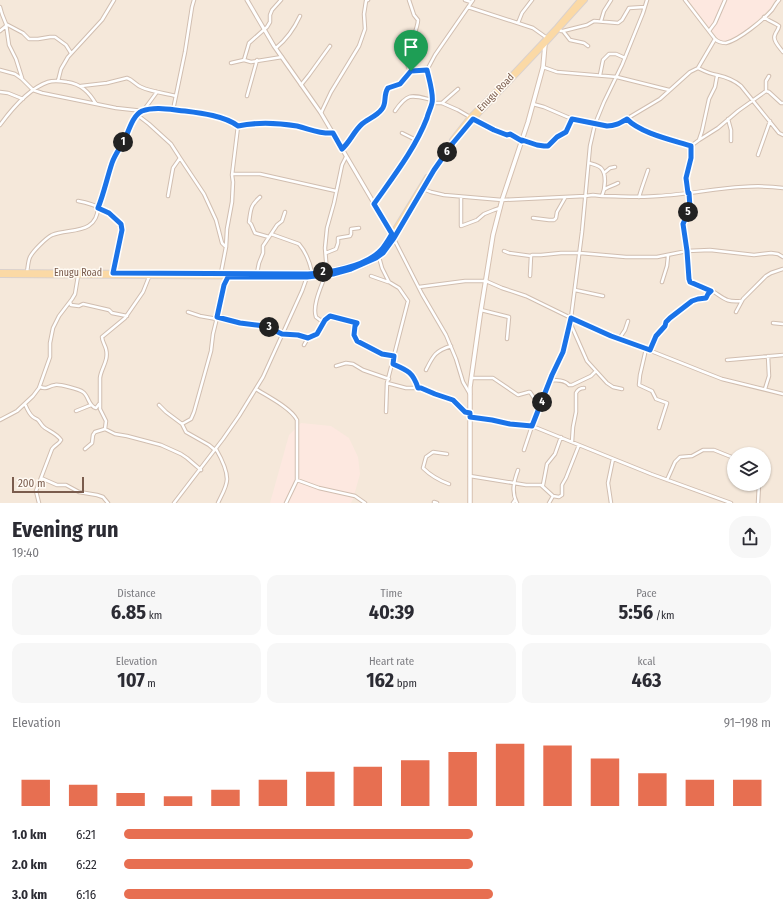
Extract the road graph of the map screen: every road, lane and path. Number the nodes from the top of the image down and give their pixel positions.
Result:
1 (114, 0) edge
2 (194, 0) edge
3 (247, 0) edge
4 (281, 0) edge
5 (368, 0) edge
6 (408, 0) edge
7 (466, 0) edge
8 (532, 0) edge
9 (580, 0) edge
10 (585, 0) edge
11 (611, 0) edge
12 (647, 0) edge
13 (685, 0) edge
14 (725, 0) edge
15 (779, 0) edge
16 (472, 1) edge
17 (0, 6) edge
18 (468, 7) junction
19 (645, 7) junction
20 (1, 15) edge
21 (300, 16) dead end
22 (764, 17) junction
23 (601, 21) junction
24 (518, 23) junction
25 (6, 25) junction
26 (265, 30) junction
27 (561, 30) junction
28 (0, 31) edge
29 (709, 31) junction
30 (715, 39) junction
31 (545, 41) junction
32 (330, 46) dead end
33 (588, 46) dead end
34 (276, 48) junction
35 (783, 52) edge
36 (71, 53) junction
37 (282, 57) junction
38 (625, 58) junction
39 (244, 60) junction
40 (258, 60) junction
41 (231, 63) dead end
42 (543, 67) junction
43 (698, 68) junction
44 (0, 70) edge
45 (427, 70) junction
46 (411, 71) junction
47 (600, 75) junction
48 (718, 76) junction
49 (769, 76) dead end
50 (617, 77) junction
51 (22, 79) junction
52 (58, 81) junction
53 (301, 85) junction
54 (80, 87) junction
55 (458, 89) dead end
56 (34, 90) junction
57 (669, 90) junction
58 (766, 91) junction
59 (0, 92) edge
60 (157, 92) junction
61 (176, 96) junction
62 (247, 96) dead end
63 (23, 98) junction
64 (432, 101) junction
65 (753, 101) junction
66 (442, 103) junction
67 (783, 103) edge
68 (96, 104) junction
69 (533, 104) junction
70 (173, 110) junction
71 (142, 111) junction
72 (395, 111) dead end
73 (321, 113) junction
74 (136, 114) junction
75 (472, 118) junction
76 (572, 119) junction
77 (627, 119) junction
78 (728, 119) junction
79 (770, 121) junction
80 (595, 124) junction
81 (0, 125) edge
82 (238, 126) junction
83 (333, 133) junction
84 (402, 133) dead end
85 (783, 135) edge
86 (416, 140) junction
87 (699, 140) junction
88 (522, 141) junction
89 (731, 141) dead end
90 (691, 146) junction
91 (342, 149) junction
92 (758, 155) dead end
93 (346, 156) junction
94 (180, 158) junction
95 (589, 163) junction
96 (615, 167) dead end
97 (648, 170) dead end
98 (604, 173) junction
99 (232, 174) junction
100 (618, 183) dead end
101 (605, 184) junction
102 (609, 186) junction
103 (783, 188) edge
104 (423, 189) junction
105 (605, 189) junction
106 (336, 191) junction
107 (689, 193) junction
108 (168, 196) dead end
109 (585, 196) junction
110 (602, 196) junction
111 (639, 196) junction
112 (260, 197) dead end
113 (461, 197) junction
114 (565, 197) junction
115 (502, 200) junction
116 (78, 201) dead end
117 (374, 204) junction
118 (98, 208) junction
119 (500, 208) junction
120 (285, 212) dead end
121 (533, 218) dead end
122 (358, 228) dead end
123 (271, 234) junction
124 (393, 236) junction
125 (268, 237) junction
126 (226, 247) junction
127 (504, 251) dead end
128 (687, 251) junction
129 (326, 253) junction
130 (580, 253) junction
131 (379, 256) junction
132 (531, 256) junction
133 (668, 256) junction
134 (783, 257) edge
135 (783, 269) edge
136 (0, 272) edge
137 (27, 272) junction
138 (113, 273) junction
139 (221, 273) junction
140 (257, 273) junction
141 (312, 274) junction
142 (326, 274) junction
143 (0, 276) edge
144 (78, 276) junction
145 (371, 276) dead end
146 (530, 276) dead end
147 (149, 277) junction
148 (228, 277) junction
149 (307, 277) junction
150 (486, 281) junction
151 (389, 282) junction
152 (662, 282) dead end
153 (419, 287) junction
154 (575, 290) junction
155 (711, 291) junction
156 (603, 296) dead end
157 (742, 301) junction
158 (70, 302) junction
159 (481, 310) junction
160 (188, 312) dead end
161 (736, 312) dead end
162 (127, 316) junction
163 (217, 318) junction
164 (571, 318) junction
165 (325, 320) junction
166 (628, 321) dead end
167 (774, 323) dead end
168 (783, 324) edge
169 (282, 334) junction
170 (308, 338) junction
171 (507, 338) dead end
172 (619, 339) junction
173 (304, 345) dead end
174 (451, 346) junction
175 (646, 349) junction
176 (650, 350) junction
177 (783, 355) edge
178 (394, 356) junction
179 (768, 356) junction
180 (727, 360) dead end
181 (393, 364) junction
182 (336, 366) dead end
183 (426, 370) dead end
184 (596, 371) junction
185 (472, 378) junction
186 (389, 379) junction
187 (550, 380) junction
188 (388, 383) junction
189 (40, 387) junction
190 (418, 388) junction
191 (584, 388) dead end
192 (256, 389) junction
193 (622, 389) dead end
194 (765, 389) junction
195 (783, 394) edge
196 (470, 395) junction
197 (100, 402) junction
198 (25, 403) junction
199 (541, 404) junction
200 (91, 405) junction
201 (159, 406) dead end
202 (76, 411) dead end
203 (386, 412) dead end
204 (470, 415) junction
205 (0, 420) edge
206 (182, 424) junction
207 (532, 426) junction
208 (660, 428) dead end
209 (105, 430) junction
210 (561, 437) junction
211 (572, 442) junction
212 (579, 445) junction
213 (85, 449) dead end
214 (215, 450) junction
215 (524, 450) dead end
216 (447, 454) dead end
217 (727, 455) edge
218 (613, 459) junction
219 (200, 470) junction
220 (518, 470) dead end
221 (470, 476) junction
222 (41, 478) junction
223 (297, 480) junction
224 (667, 480) junction
225 (514, 483) junction
226 (449, 484) dead end
227 (543, 485) junction
228 (759, 491) edge
229 (552, 496) junction
230 (515, 500) junction
231 (39, 503) edge
232 (108, 503) edge
233 (174, 503) edge
234 (218, 503) edge
235 (286, 503) edge
236 (365, 503) edge
237 (470, 503) edge
238 (512, 503) edge
239 (517, 503) edge
240 (549, 503) edge
241 (611, 503) edge
242 (731, 503) edge
243 (758, 503) edge

1 - 36 street
2 - 61 street
3 - 26 street
4 - 26 street
5 - 73 street
6 - 46 street
7 - 16 street
8 - 24 street
9 - 31 main road, Enugu Road
10 - 27 main road
11 - 23 street
12 - 19 street
13 - 29 street
14 - 29 street
15 - 22 street
16 - 18 street
17 - 20 street
18 - 24 street
18 - 45 street
19 - 23 street
19 - 38 street
20 - 25 street
21 - 34 street
22 - 30 street
22 - 35 street
23 - 27 street
24 - 31 street
25 - 28 street
25 - 36 street
25 - 51 street
26 - 34 street
26 - 39 street
27 - 31 main road
27 - 33 street
29 - 30 street
30 - 43 street
31 - 42 main road
31 - 75 main road, Enugu Road
32 - 53 street
34 - 37 street
36 - 52 street
37 - 40 street
37 - 53 street
38 - 47 street
38 - 50 street
39 - 40 street
39 - 41 street
40 - 62 street
42 - 47 street
42 - 69 main road
43 - 48 street
43 - 57 street
44 - 51 street
45 - 46 street
45 - 64 street
46 - 91 street
47 - 50 street
48 - 65 street
48 - 87 street
49 - 58 street
50 - 57 street
50 - 80 street
51 - 56 street
52 - 54 street
52 - 56 street
53 - 73 street
54 - 60 street
54 - 68 street
55 - 66 street
56 - 63 street
56 - 68 street
57 - 77 street
58 - 65 street
58 - 67 street
59 - 63 street
60 - 61 street
60 - 71 street
61 - 70 street
63 - 81 street
64 - 66 street
64 - 72 street
64 - 86 street
65 - 78 street
65 - 79 street
66 - 75 street
68 - 71 street
69 - 76 street
69 - 88 main road
70 - 71 street
70 - 82 street
71 - 74 street
73 - 83 street
74 - 94 street
74 - 118 street
75 - 88 street
75 - 104 main road
75 - 124 main road, Enugu Road
76 - 80 street
76 - 88 street
77 - 80 street
77 - 90 street
78 - 87 street
78 - 89 street
79 - 85 street
79 - 92 street
80 - 95 street
82 - 83 street
82 - 99 street
83 - 91 street
84 - 86 street
86 - 117 street
87 - 90 street
88 - 115 main road
90 - 107 street
91 - 93 street
93 - 106 street
93 - 117 street
94 - 108 street
94 - 126 street
95 - 98 street
95 - 109 street
96 - 98 street
97 - 111 street
98 - 101 street
99 - 106 street
99 - 126 street
100 - 102 street
101 - 102 street
101 - 105 street
102 - 105 street
103 - 107 street
104 - 113 street
104 - 124 main road
105 - 110 street
106 - 129 street
107 - 111 street
107 - 128 street
109 - 110 street
109 - 114 street
109 - 130 street
110 - 111 street
112 - 125 street
113 - 115 street
113 - 119 street
114 - 115 street
114 - 121 street
115 - 119 main road
116 - 118 street
117 - 124 street
118 - 137 street
118 - 138 street
119 - 150 main road
120 - 123 street
122 - 129 street
123 - 125 street
123 - 141 street
124 - 131 main road
124 - 142 main road, Enugu Road
124 - 153 street
125 - 140 street
126 - 139 street
127 - 132 street
128 - 133 street
128 - 134 street
128 - 155 street
129 - 142 street
130 - 132 street
130 - 133 street
130 - 154 street
131 - 142 main road
131 - 151 street
132 - 146 street
133 - 152 street
135 - 157 street
136 - 137 main road, Enugu Road
137 - 138 main road, Enugu Road
138 - 139 main road, Enugu Road
139 - 140 main road, Enugu Road
140 - 141 main road, Enugu Road
141 - 142 main road, Enugu Road
142 - 149 main road
142 - 165 street
143 - 144 main road
144 - 147 main road
144 - 158 street
145 - 151 street
147 - 148 main road
147 - 162 street
148 - 149 main road
148 - 163 street
149 - 169 street
150 - 153 street
150 - 159 main road
150 - 164 street
151 - 178 street
153 - 174 street
154 - 156 street
154 - 164 street
155 - 157 street
155 - 176 street
157 - 161 street
158 - 162 street
158 - 189 street
159 - 171 street
159 - 185 main road
160 - 163 street
162 - 197 street
163 - 169 street
163 - 206 street
164 - 172 street
164 - 184 street
164 - 187 street
165 - 170 street
165 - 178 street
166 - 172 street
167 - 168 street
169 - 170 street
169 - 192 street
170 - 173 street
172 - 175 street
174 - 183 street
174 - 196 street
175 - 176 street
175 - 208 street
176 - 194 street
177 - 179 street
178 - 181 street
179 - 180 street
179 - 194 street
181 - 186 street
181 - 190 street
182 - 186 street
184 - 187 street
184 - 193 street
185 - 196 main road
185 - 199 street
186 - 188 street
187 - 199 street
188 - 190 street
188 - 203 street
189 - 198 street
189 - 200 street
190 - 204 street
191 - 211 street
192 - 214 street
192 - 223 street
194 - 195 street
196 - 204 main road
197 - 200 street
197 - 209 street
198 - 205 street
198 - 222 street
199 - 207 street
200 - 202 street
201 - 206 street
204 - 207 street
204 - 221 main road
206 - 214 street
207 - 210 street
207 - 215 street
209 - 213 street
209 - 219 street
210 - 211 street
210 - 227 street
211 - 212 street
212 - 218 street
212 - 229 street
214 - 219 street
214 - 234 street
216 - 226 street
217 - 224 street
218 - 224 street
218 - 241 street
219 - 233 street
220 - 225 street
221 - 225 street
221 - 237 main road
222 - 231 street
222 - 232 street
223 - 235 street
223 - 236 street
224 - 242 street
225 - 227 street
225 - 230 street
227 - 229 street
228 - 243 street
229 - 240 street
230 - 238 street
230 - 239 street

